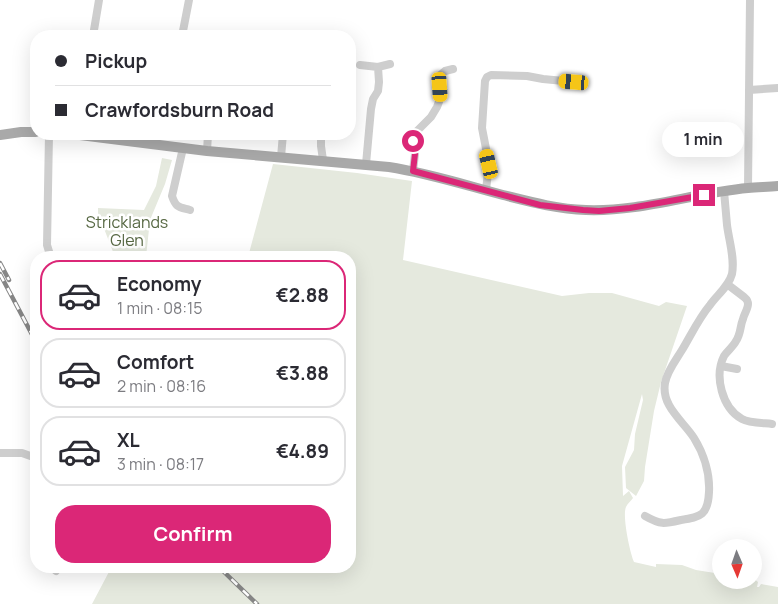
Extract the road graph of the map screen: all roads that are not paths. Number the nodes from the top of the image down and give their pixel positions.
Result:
1 (100, 0) edge
2 (189, 0) edge
3 (750, 0) edge
4 (94, 30) edge
5 (184, 30) edge
6 (390, 64) dead end
7 (360, 65) dead end
8 (378, 67) junction
9 (433, 68) dead end
10 (453, 69) dead end
11 (439, 76) junction
12 (574, 82) dead end
13 (778, 88) edge
14 (749, 90) junction
15 (30, 132) edge
16 (0, 135) edge
17 (49, 140) edge
18 (125, 140) edge
19 (208, 140) edge
20 (283, 140) edge
21 (321, 140) edge
22 (183, 148) junction
23 (207, 151) junction
24 (282, 157) junction
25 (323, 160) junction
26 (366, 164) junction
27 (413, 171) junction
28 (778, 186) edge
29 (748, 188) junction
30 (486, 190) junction
31 (724, 191) junction
32 (190, 210) dead end
33 (48, 251) edge
34 (727, 284) junction
35 (721, 366) junction
36 (737, 369) dead end
37 (772, 424) dead end
38 (0, 453) edge
39 (30, 456) edge
40 (645, 516) dead end

1 - 4 street
2 - 5 street
3 - 14 street
6 - 8 street
7 - 8 street
8 - 26 street
9 - 11 street
10 - 11 street
11 - 27 street
12 - 30 street
13 - 14 street
14 - 29 street
15 - 16 main road
17 - 33 street
18 - 22 main road
19 - 23 street
20 - 24 street
21 - 25 street
22 - 23 main road
22 - 32 street
23 - 24 main road
24 - 25 main road
25 - 26 main road
26 - 27 main road
27 - 30 main road
28 - 29 main road
29 - 31 main road
30 - 31 main road
31 - 34 street
34 - 35 street
34 - 40 street
35 - 36 street
35 - 37 street
38 - 39 street

